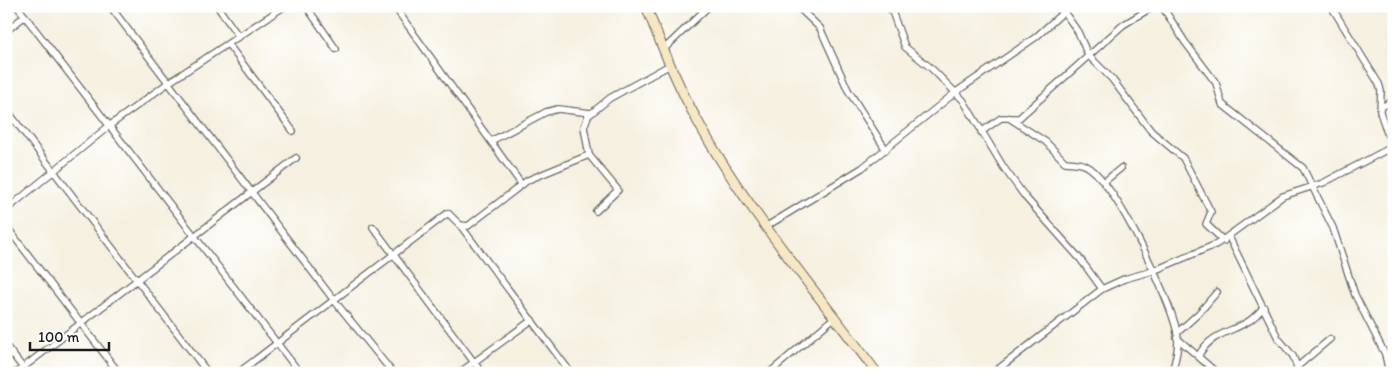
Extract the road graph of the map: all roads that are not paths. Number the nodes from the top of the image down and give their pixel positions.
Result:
1 (18, 6) edge
2 (110, 6) edge
3 (217, 6) edge
4 (285, 6) edge
5 (306, 6) edge
6 (394, 6) edge
7 (646, 6) edge
8 (709, 6) edge
9 (797, 6) edge
10 (890, 6) edge
11 (1070, 6) edge
12 (1154, 6) edge
13 (1162, 6) edge
14 (1331, 6) edge
15 (1062, 9) edge
16 (25, 16) junction
17 (6, 31) edge
18 (239, 36) junction
19 (228, 44) junction
20 (336, 49) dead end
21 (663, 50) junction
22 (1088, 55) junction
23 (670, 65) junction
24 (168, 83) junction
25 (956, 92) junction
26 (1394, 101) edge
27 (1381, 107) junction
28 (6, 109) edge
29 (591, 113) junction
30 (1009, 118) junction
31 (109, 126) junction
32 (293, 131) dead end
33 (981, 132) junction
34 (491, 141) junction
35 (886, 150) junction
36 (1393, 150) edge
37 (589, 155) junction
38 (296, 158) dead end
39 (1121, 168) dead end
40 (54, 171) junction
41 (1104, 182) junction
42 (522, 185) junction
43 (1312, 186) junction
44 (251, 192) junction
45 (6, 210) edge
46 (596, 211) dead end
47 (460, 225) junction
48 (6, 226) edge
49 (468, 226) junction
50 (768, 226) junction
51 (373, 227) dead end
52 (467, 235) junction
53 (195, 236) junction
54 (1226, 239) junction
55 (394, 255) junction
56 (1153, 271) junction
57 (137, 280) junction
58 (1102, 290) junction
59 (1217, 292) dead end
60 (333, 298) junction
61 (1264, 307) junction
62 (835, 317) junction
63 (532, 320) junction
64 (80, 322) junction
65 (1177, 336) junction
66 (1330, 339) dead end
67 (277, 343) junction
68 (6, 346) edge
69 (1394, 348) edge
70 (1198, 355) junction
71 (1386, 358) junction
72 (474, 362) junction
73 (25, 370) edge
74 (1297, 370) edge
75 (770, 372) edge
76 (16, 373) edge
77 (119, 373) edge
78 (208, 373) edge
79 (238, 373) edge
80 (300, 373) edge
81 (393, 373) edge
82 (459, 373) edge
83 (482, 373) edge
84 (571, 373) edge
85 (877, 373) edge
86 (993, 373) edge
87 (1172, 373) edge
88 (1217, 373) edge
89 (1389, 373) edge

1 - 16 street
2 - 24 street
3 - 18 street
4 - 18 street
5 - 20 street
6 - 34 street
7 - 21 main road
8 - 21 street
9 - 35 street
10 - 25 street
11 - 15 street
12 - 22 street
13 - 43 street
14 - 27 street
15 - 22 street
15 - 25 street
16 - 17 street
16 - 31 street
18 - 19 street
19 - 24 street
19 - 32 street
21 - 23 main road
22 - 30 street
22 - 54 street
23 - 29 street
23 - 50 main road
24 - 31 street
24 - 44 street
25 - 33 street
25 - 35 street
26 - 27 street
27 - 36 street
28 - 40 street
29 - 34 street
29 - 37 street
30 - 33 street
30 - 41 street
31 - 40 street
31 - 53 street
33 - 58 street
34 - 42 street
35 - 50 street
36 - 43 street
37 - 42 street
37 - 46 street
38 - 44 street
39 - 41 street
40 - 45 street
40 - 57 street
41 - 56 street
42 - 49 street
43 - 54 street
43 - 71 street
44 - 53 street
44 - 60 street
47 - 49 street
47 - 52 street
47 - 55 street
48 - 64 street
49 - 52 street
50 - 62 main road
51 - 55 street
52 - 63 street
53 - 57 street
53 - 67 street
54 - 56 street
54 - 61 street
55 - 60 street
55 - 72 street
56 - 58 street
56 - 65 street
57 - 64 street
57 - 78 street
58 - 86 street
59 - 65 street
60 - 67 street
60 - 81 street
61 - 70 street
61 - 74 street
62 - 75 street
62 - 85 main road
63 - 72 street
63 - 84 street
64 - 73 street
64 - 77 street
65 - 70 street
65 - 87 street
66 - 74 street
67 - 79 street
67 - 80 street
68 - 73 street
69 - 71 street
70 - 88 street
71 - 89 street
72 - 82 street
72 - 83 street
73 - 76 street

